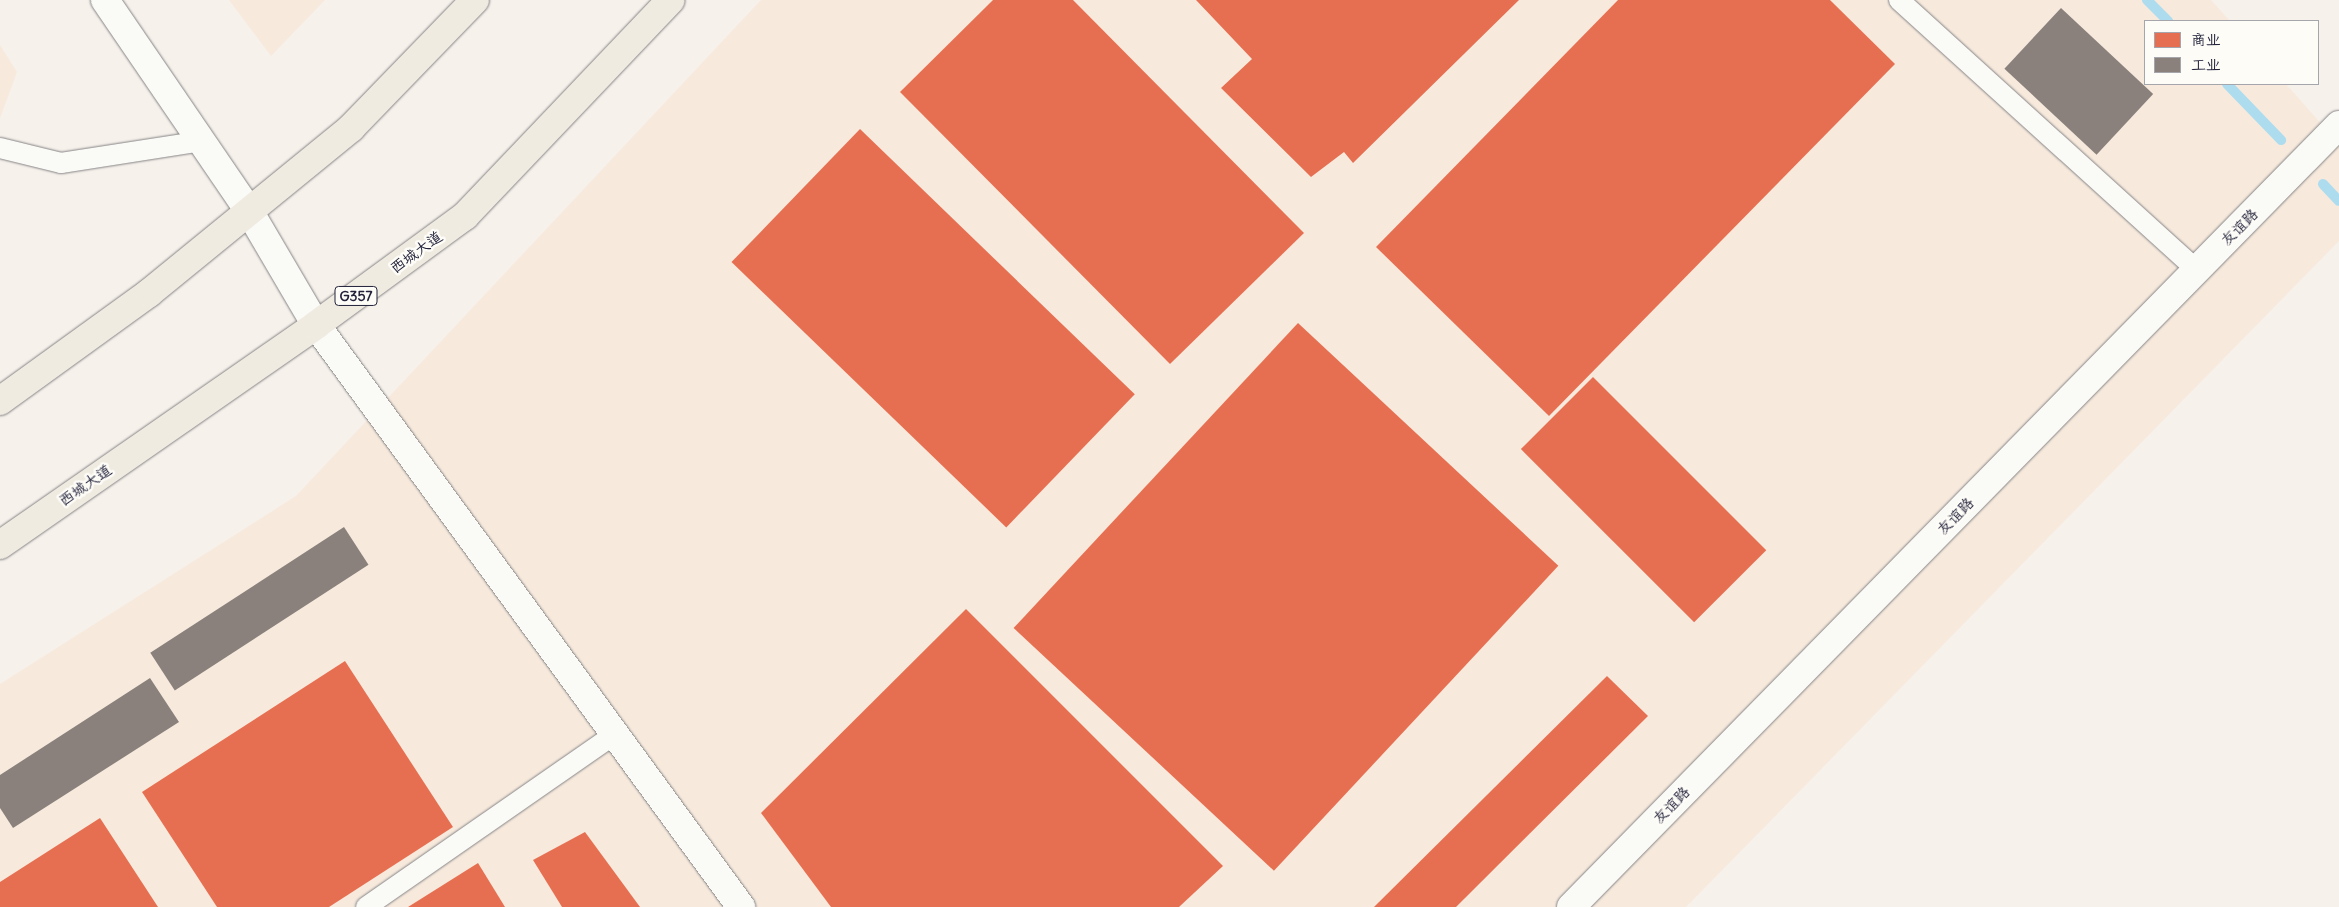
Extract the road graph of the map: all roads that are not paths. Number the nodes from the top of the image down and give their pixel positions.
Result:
1 (105, 0) edge
2 (475, 0) edge
3 (671, 0) edge
4 (1899, 0) edge
5 (2339, 125) edge
6 (202, 141) junction
7 (0, 148) edge
8 (249, 211) junction
9 (2197, 270) junction
10 (316, 325) junction
11 (0, 401) edge
12 (0, 545) edge
13 (616, 733) junction
14 (366, 907) edge
15 (741, 907) edge
16 (1571, 907) edge

1 - 6 street
2 - 8 highway
3 - 10 highway, 西城大道 / G357
4 - 9 lane
5 - 9 street, 友谊路
6 - 7 lane
6 - 8 street
8 - 10 street
8 - 11 highway
9 - 16 street, 友谊路
10 - 12 highway, 西城大道 / G357
10 - 13 street
13 - 14 lane
13 - 15 street

